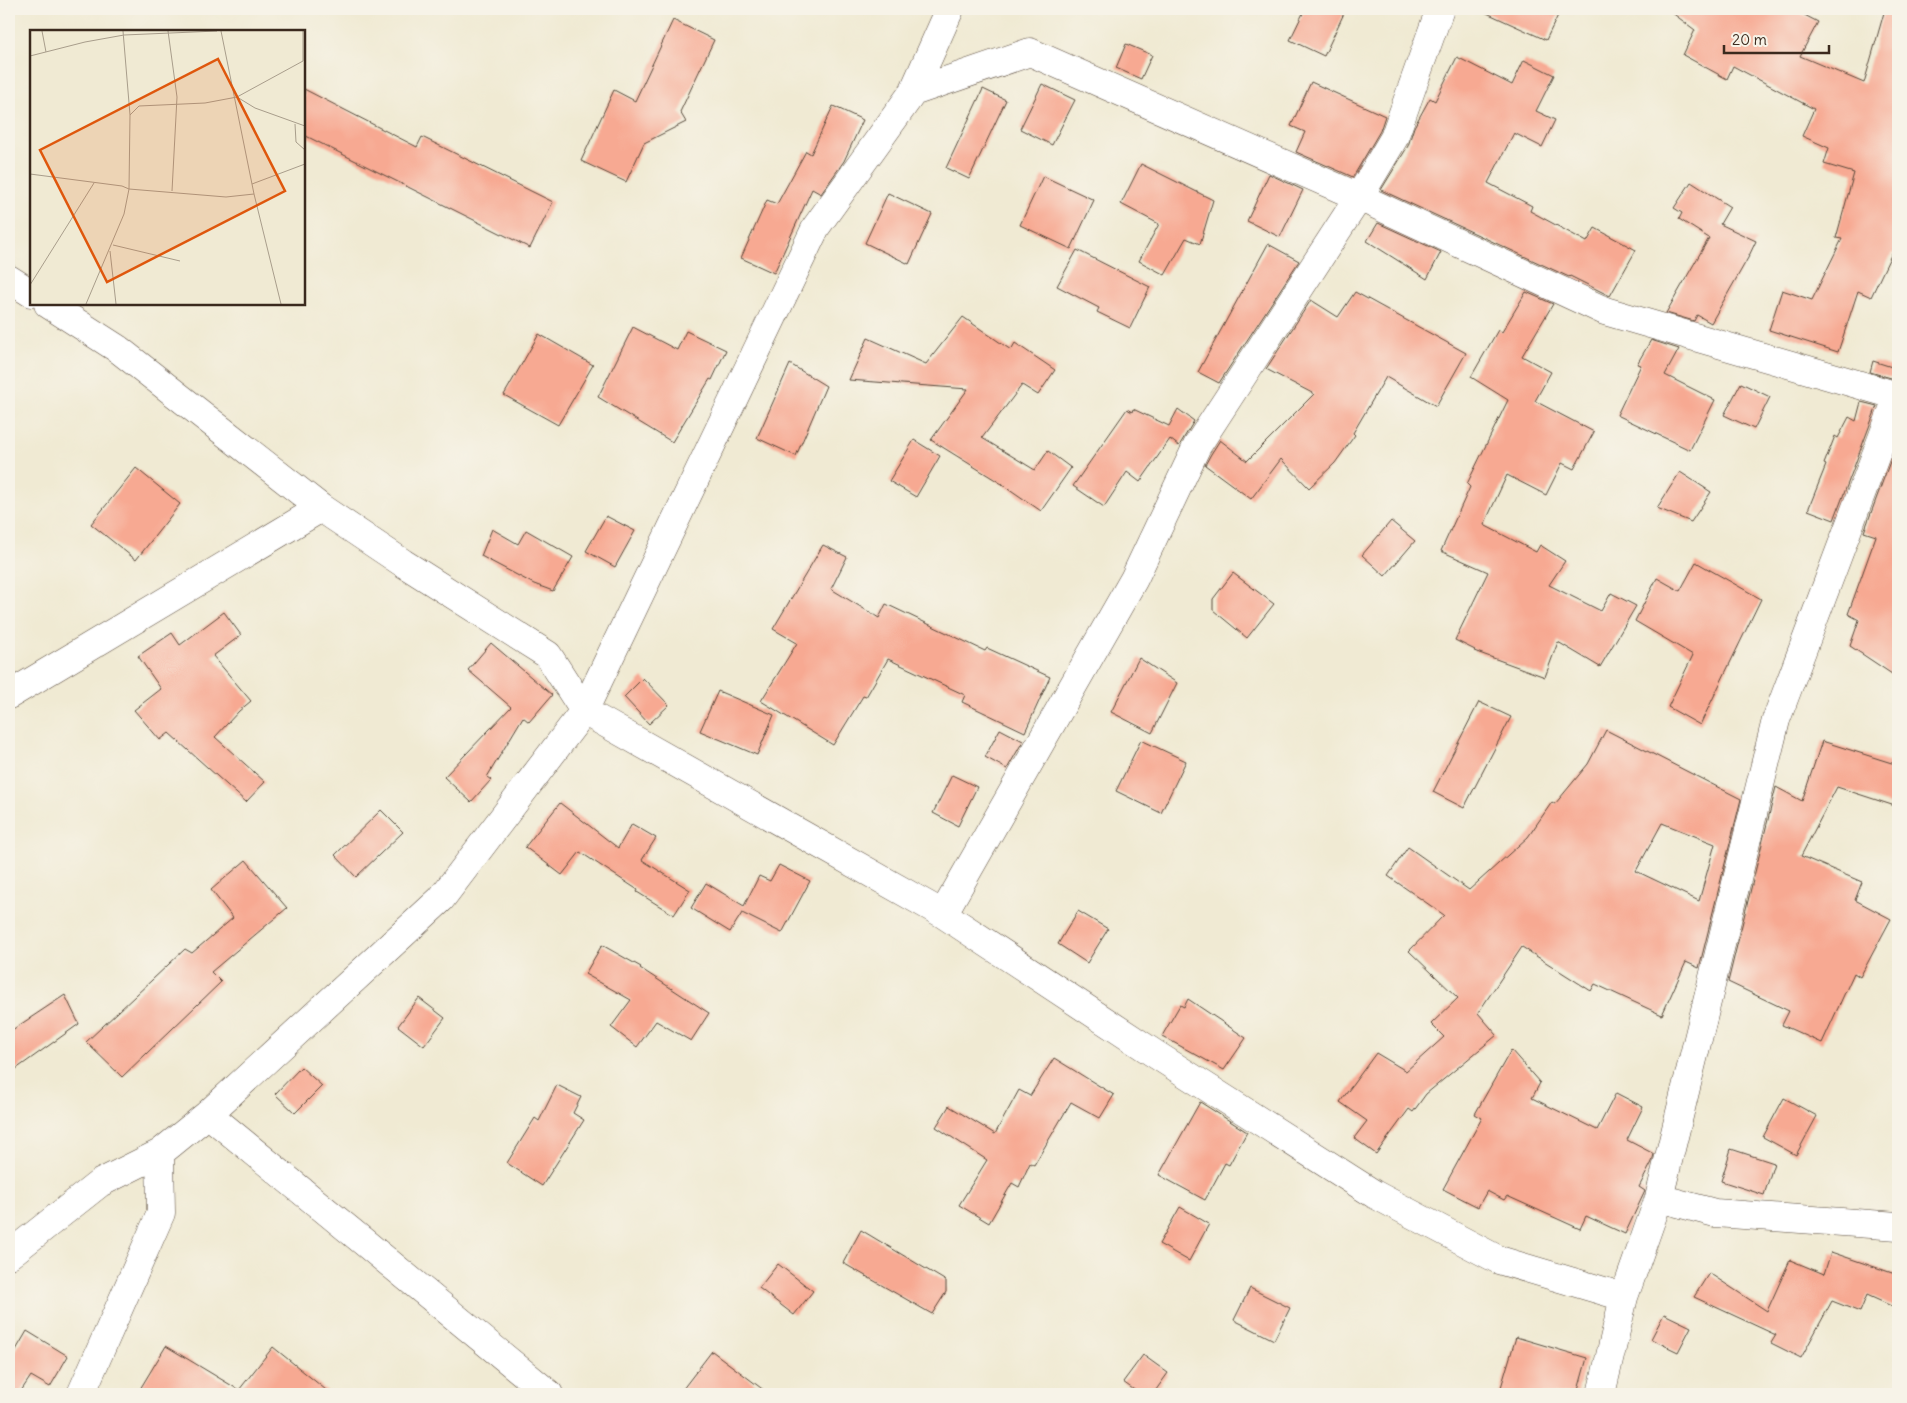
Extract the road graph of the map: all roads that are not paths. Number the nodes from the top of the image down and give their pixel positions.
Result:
1 (950, 9) edge
2 (1440, 9) edge
3 (913, 92) junction
4 (1359, 196) junction
5 (9, 279) edge
6 (30, 292) edge
7 (50, 305) edge
8 (1898, 396) edge
9 (321, 508) junction
10 (9, 695) edge
11 (584, 711) junction
12 (943, 914) junction
13 (208, 1114) junction
14 (160, 1153) junction
15 (1658, 1198) junction
16 (1898, 1226) edge
17 (9, 1254) edge
18 (1624, 1297) junction
19 (81, 1394) edge
20 (549, 1394) edge
21 (1601, 1394) edge

1 - 3 street
2 - 4 street
3 - 4 street
3 - 11 street
4 - 8 street
4 - 12 street
5 - 6 street
7 - 9 street
8 - 15 street
9 - 10 street
9 - 11 street
11 - 12 street
11 - 13 street
12 - 18 street
13 - 14 street
13 - 20 street
14 - 17 street
14 - 19 street
15 - 16 street
15 - 18 street
18 - 21 street

